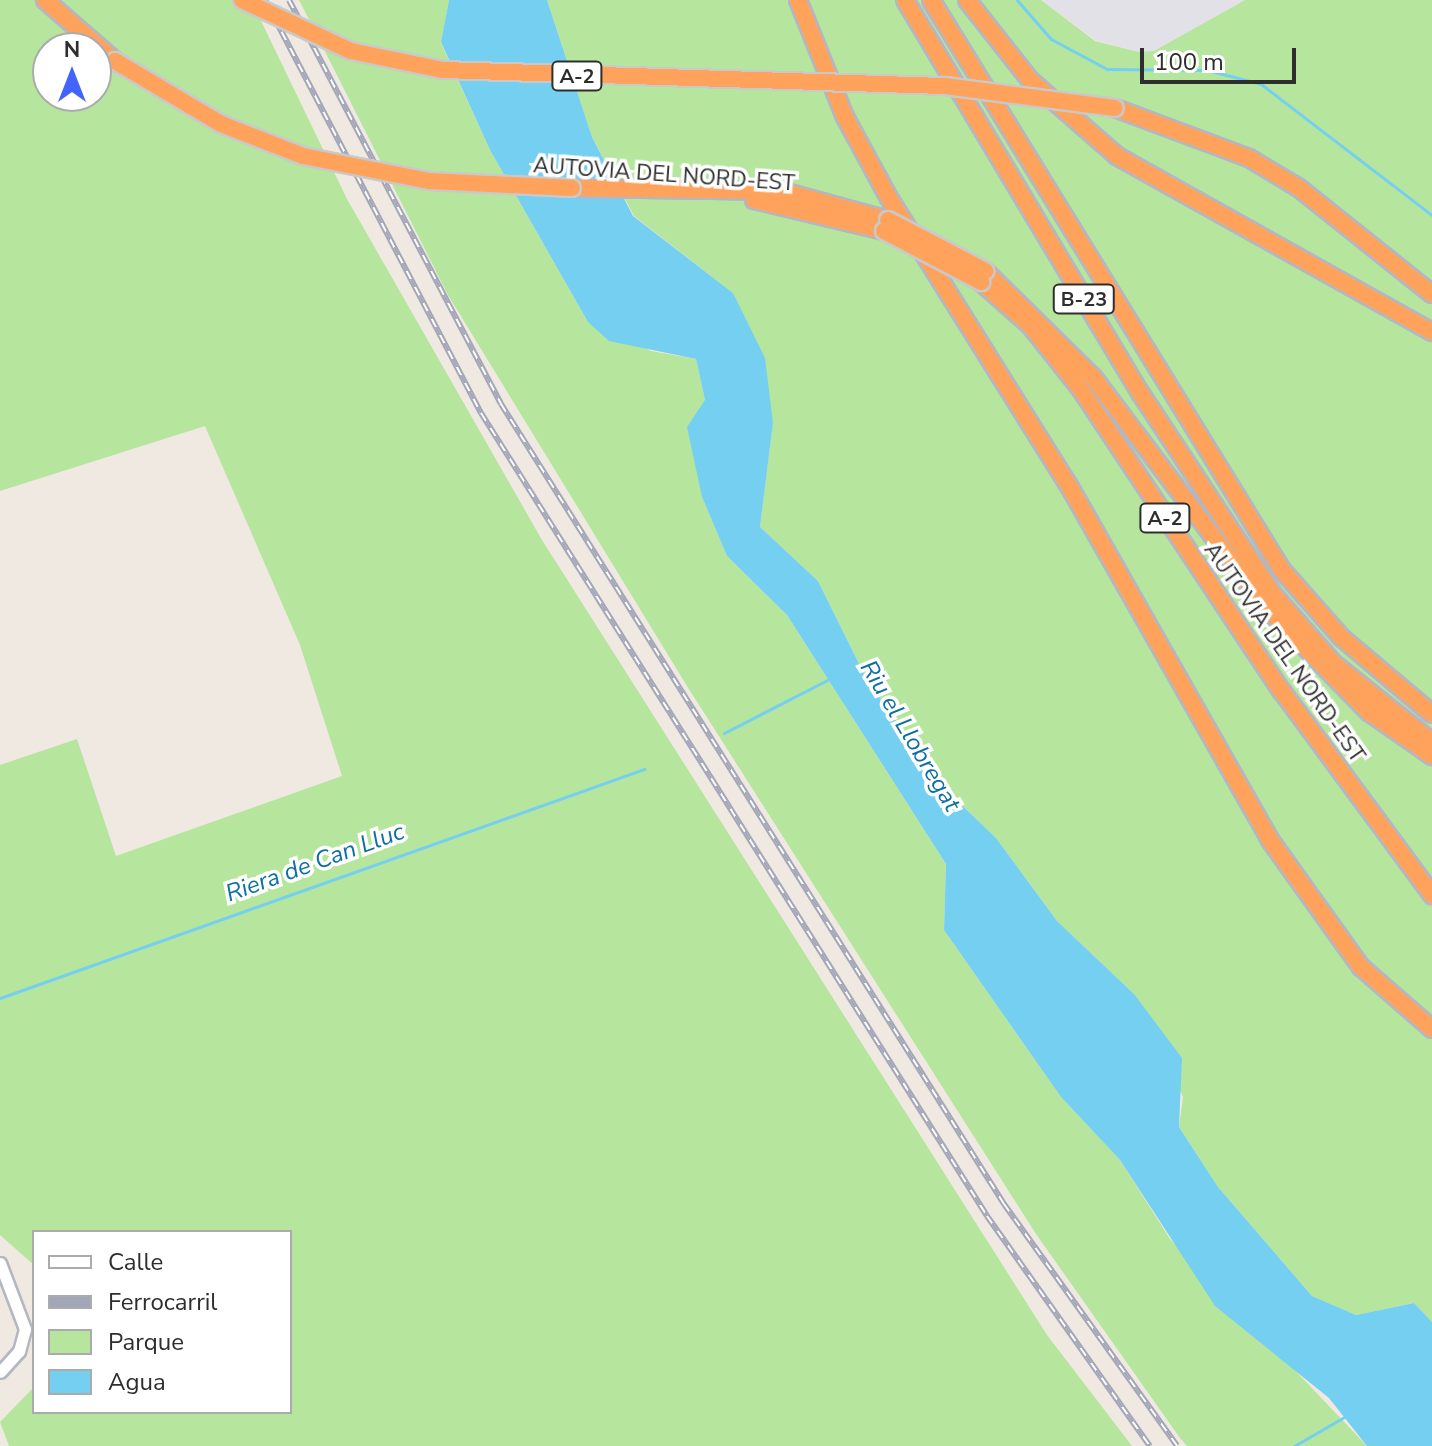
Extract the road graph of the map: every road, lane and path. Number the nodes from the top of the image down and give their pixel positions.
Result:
1 (45, 0) edge
2 (242, 0) edge
3 (798, 0) edge
4 (905, 0) edge
5 (931, 0) edge
6 (967, 0) edge
7 (1299, 188) junction
8 (983, 276) junction
9 (1432, 280) edge
10 (1432, 294) edge
11 (1432, 332) edge
12 (1432, 714) edge
13 (1432, 742) edge
14 (1432, 756) edge
15 (1432, 895) edge
16 (1432, 1029) edge
17 (0, 1263) edge
18 (0, 1372) edge

1 - 8 highway, AUTOVIA DEL NORD-EST / A-2, bridge
2 - 7 highway, A-2, bridge
3 - 16 highway
4 - 13 highway, B-23
5 - 12 highway, B-23
6 - 11 highway
7 - 9 highway
7 - 10 highway, A-2
8 - 14 highway
8 - 15 highway, AUTOVIA DEL NORD-EST / A-2
17 - 18 street

